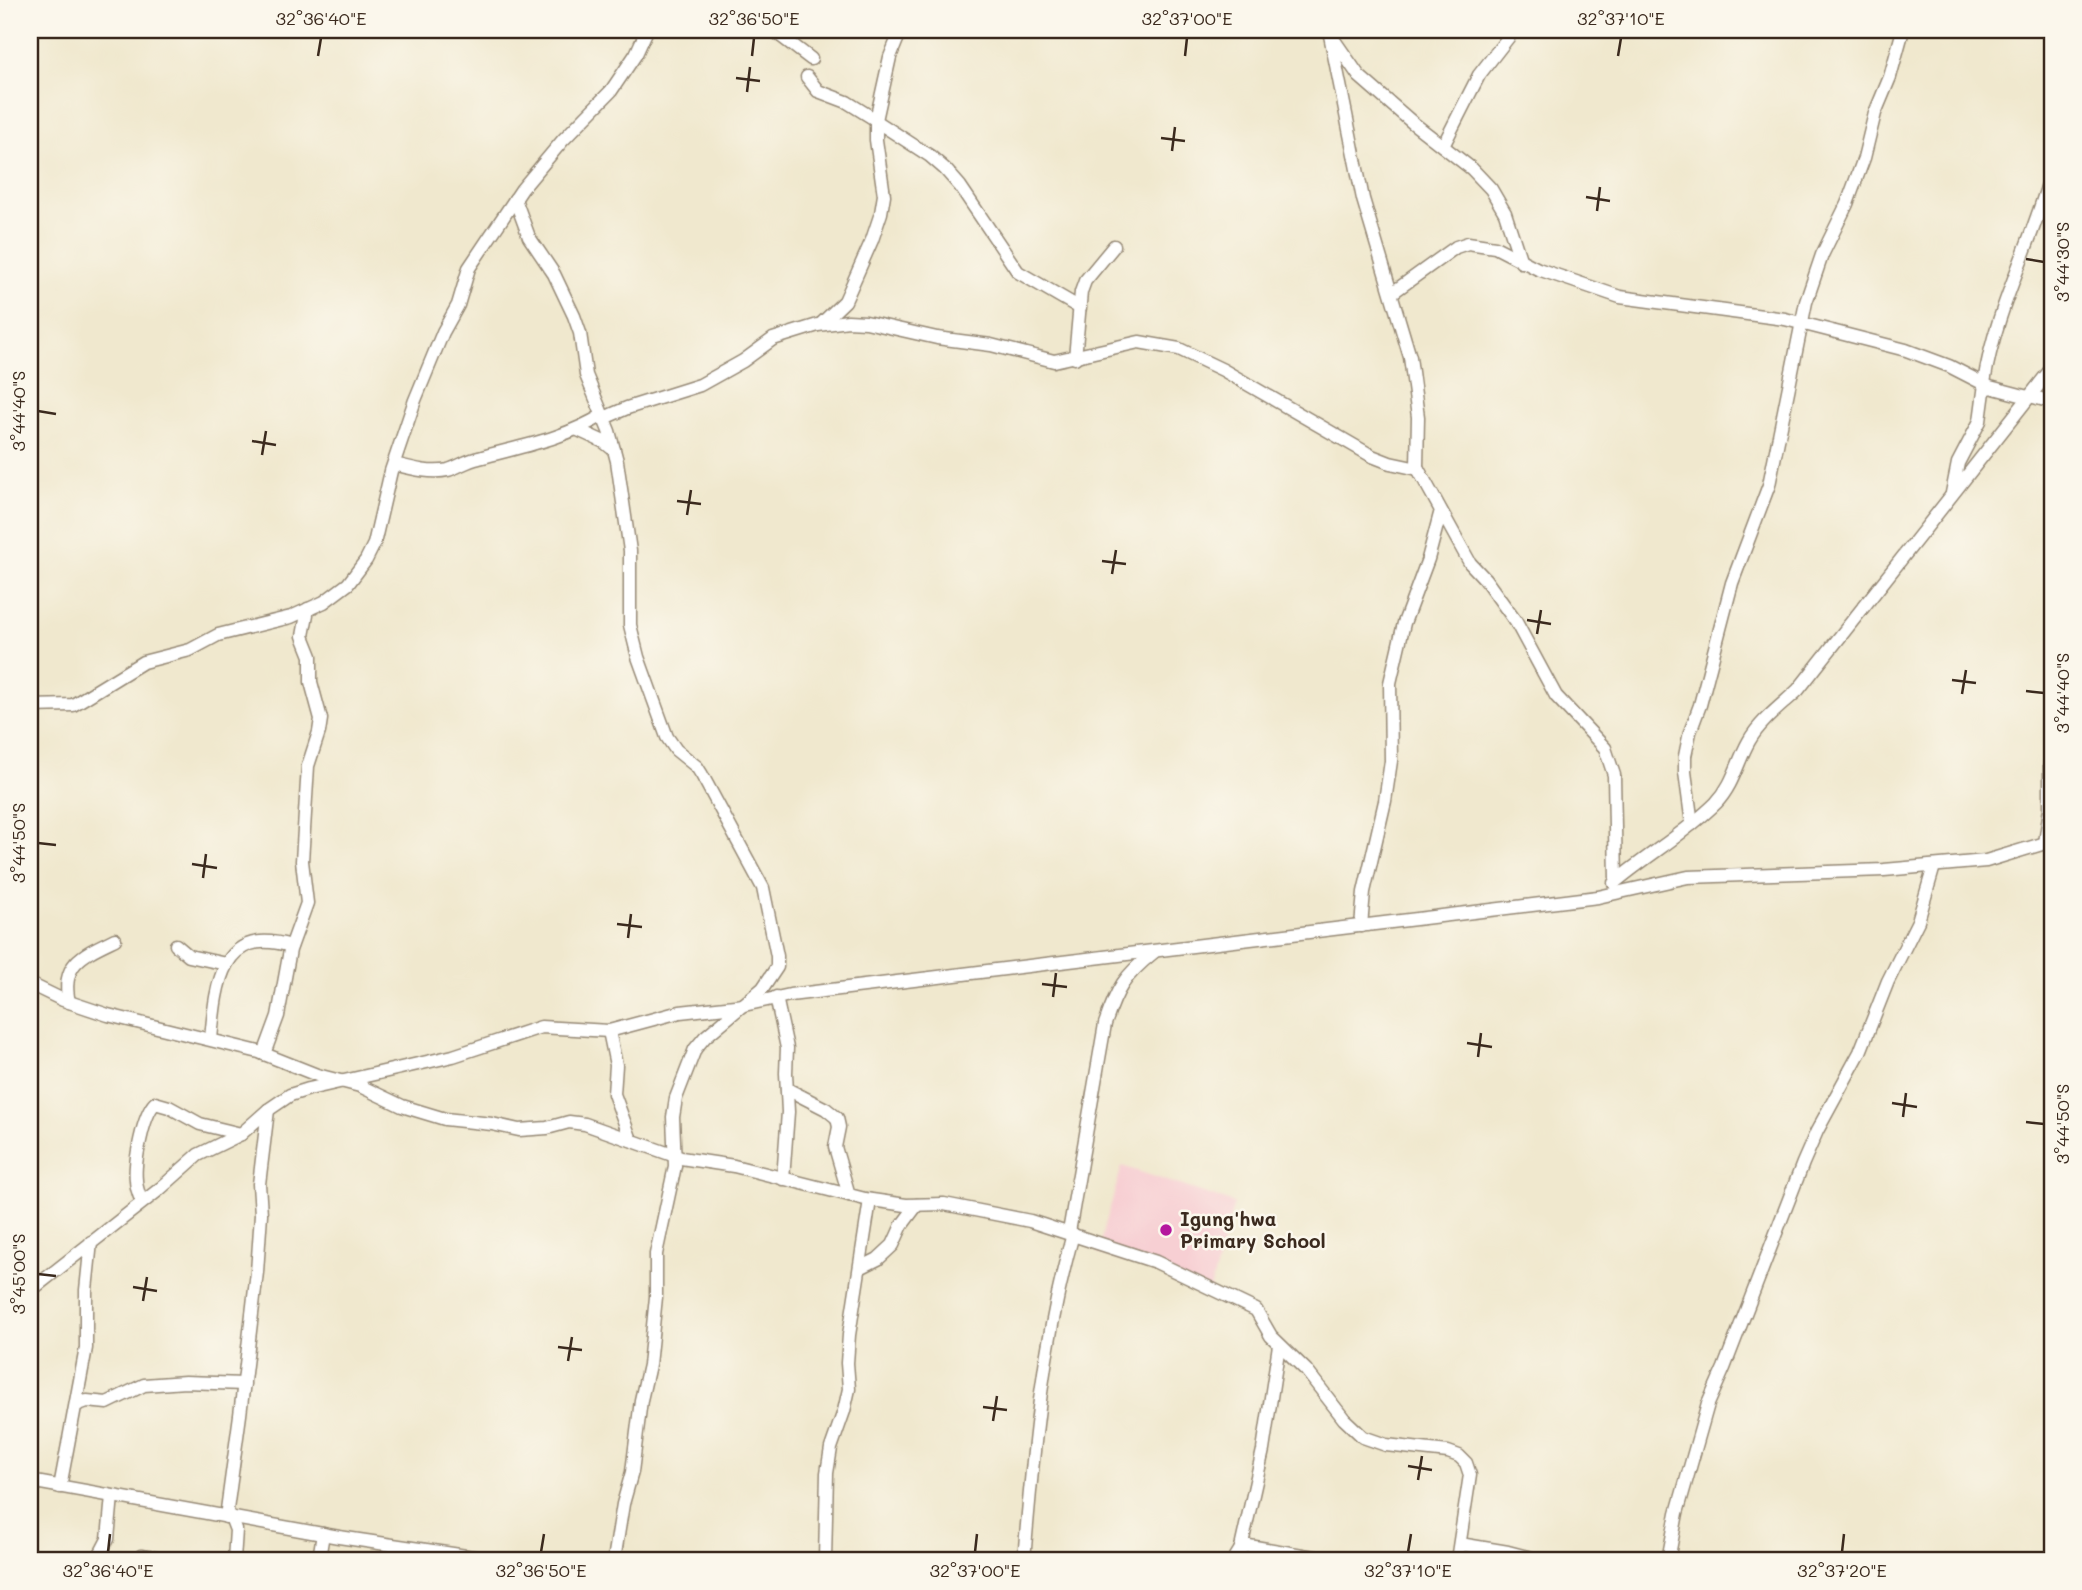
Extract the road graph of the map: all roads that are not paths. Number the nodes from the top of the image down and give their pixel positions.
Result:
1 (647, 30) edge
2 (773, 30) edge
3 (901, 30) edge
4 (1514, 30) edge
5 (1903, 30) edge
6 (1328, 32) edge
7 (811, 59) dead end
8 (807, 77) dead end
9 (876, 120) junction
10 (1443, 146) junction
11 (2052, 170) edge
12 (516, 199) junction
13 (1114, 246) dead end
14 (1521, 262) junction
15 (1392, 293) junction
16 (1080, 308) junction
17 (1802, 323) junction
18 (821, 324) junction
19 (1075, 358) junction
20 (2052, 368) edge
21 (1985, 384) junction
22 (2029, 396) junction
23 (2052, 402) edge
24 (603, 417) junction
25 (578, 430) junction
26 (614, 450) junction
27 (394, 464) junction
28 (1418, 469) junction
29 (1952, 494) junction
30 (1440, 513) junction
31 (307, 609) junction
32 (30, 706) edge
33 (2052, 743) edge
34 (1692, 824) junction
35 (2049, 842) edge
36 (1934, 866) junction
37 (1616, 880) junction
38 (1598, 897) junction
39 (1361, 926) junction
40 (115, 939) dead end
41 (176, 945) dead end
42 (291, 946) junction
43 (1154, 952) junction
44 (226, 964) junction
45 (30, 984) edge
46 (776, 998) junction
47 (69, 1002) junction
48 (744, 1005) junction
49 (609, 1031) junction
50 (211, 1039) junction
51 (264, 1054) junction
52 (345, 1082) junction
53 (787, 1089) junction
54 (268, 1110) junction
55 (241, 1134) junction
56 (631, 1140) junction
57 (676, 1156) junction
58 (783, 1179) junction
59 (849, 1195) junction
60 (870, 1200) junction
61 (142, 1202) junction
62 (917, 1205) junction
63 (1071, 1233) junction
64 (91, 1242) junction
65 (860, 1268) junction
66 (30, 1291) edge
67 (1279, 1345) junction
68 (244, 1384) junction
69 (76, 1405) junction
70 (30, 1481) edge
71 (61, 1487) junction
72 (112, 1496) junction
73 (228, 1517) junction
74 (323, 1534) junction
75 (1460, 1544) junction
76 (1241, 1548) junction
77 (141, 1556) dead end
78 (97, 1560) edge
79 (168, 1560) edge
80 (234, 1560) edge
81 (323, 1560) edge
82 (492, 1560) edge
83 (614, 1560) edge
84 (825, 1560) edge
85 (1024, 1560) edge
86 (1234, 1560) edge
87 (1332, 1560) edge
88 (1457, 1560) edge
89 (1539, 1560) edge
90 (1668, 1560) edge

1 - 12 street
2 - 7 street
3 - 9 street
4 - 10 street
5 - 17 street
6 - 10 street
6 - 15 street
8 - 9 street
9 - 16 street
9 - 18 street
10 - 14 street
11 - 21 street
12 - 24 street
12 - 27 street
13 - 16 street
14 - 15 street
14 - 17 street
15 - 28 street
16 - 19 street
17 - 21 street
17 - 34 street
18 - 19 street
18 - 24 street
19 - 28 street
20 - 22 street
21 - 22 street
21 - 29 street
22 - 23 street
22 - 29 street
24 - 25 street
24 - 26 street
25 - 26 street
25 - 27 street
26 - 48 street
27 - 31 street
28 - 30 street
29 - 34 street
30 - 37 street
30 - 39 street
31 - 32 street
31 - 42 street
33 - 35 street
34 - 37 street
35 - 36 street
36 - 38 street
36 - 90 street
37 - 38 street
38 - 39 street
39 - 43 street
40 - 47 street
41 - 44 street
42 - 44 street
42 - 51 street
43 - 46 street
43 - 63 street
44 - 50 street
45 - 47 street
46 - 48 street
46 - 53 street
47 - 50 street
48 - 49 street
48 - 57 street
49 - 52 street
49 - 56 street
50 - 51 street
51 - 52 street
52 - 54 street
52 - 56 street
53 - 58 street
53 - 59 street
54 - 55 street
54 - 68 street
55 - 61 street
55 - 61 street
56 - 57 street
57 - 58 street
57 - 83 street
58 - 59 street
59 - 60 street
60 - 62 street
60 - 65 street
61 - 64 street
62 - 63 street
62 - 65 street
63 - 67 street
63 - 85 street
64 - 66 street
64 - 69 street
65 - 84 street
67 - 75 street
67 - 76 street
68 - 69 street
68 - 73 street
69 - 71 street
70 - 71 street
71 - 72 street
72 - 73 street
72 - 78 street
73 - 74 street
73 - 80 street
74 - 81 street
74 - 82 street
75 - 88 street
75 - 89 street
76 - 86 street
76 - 87 street
77 - 79 street

